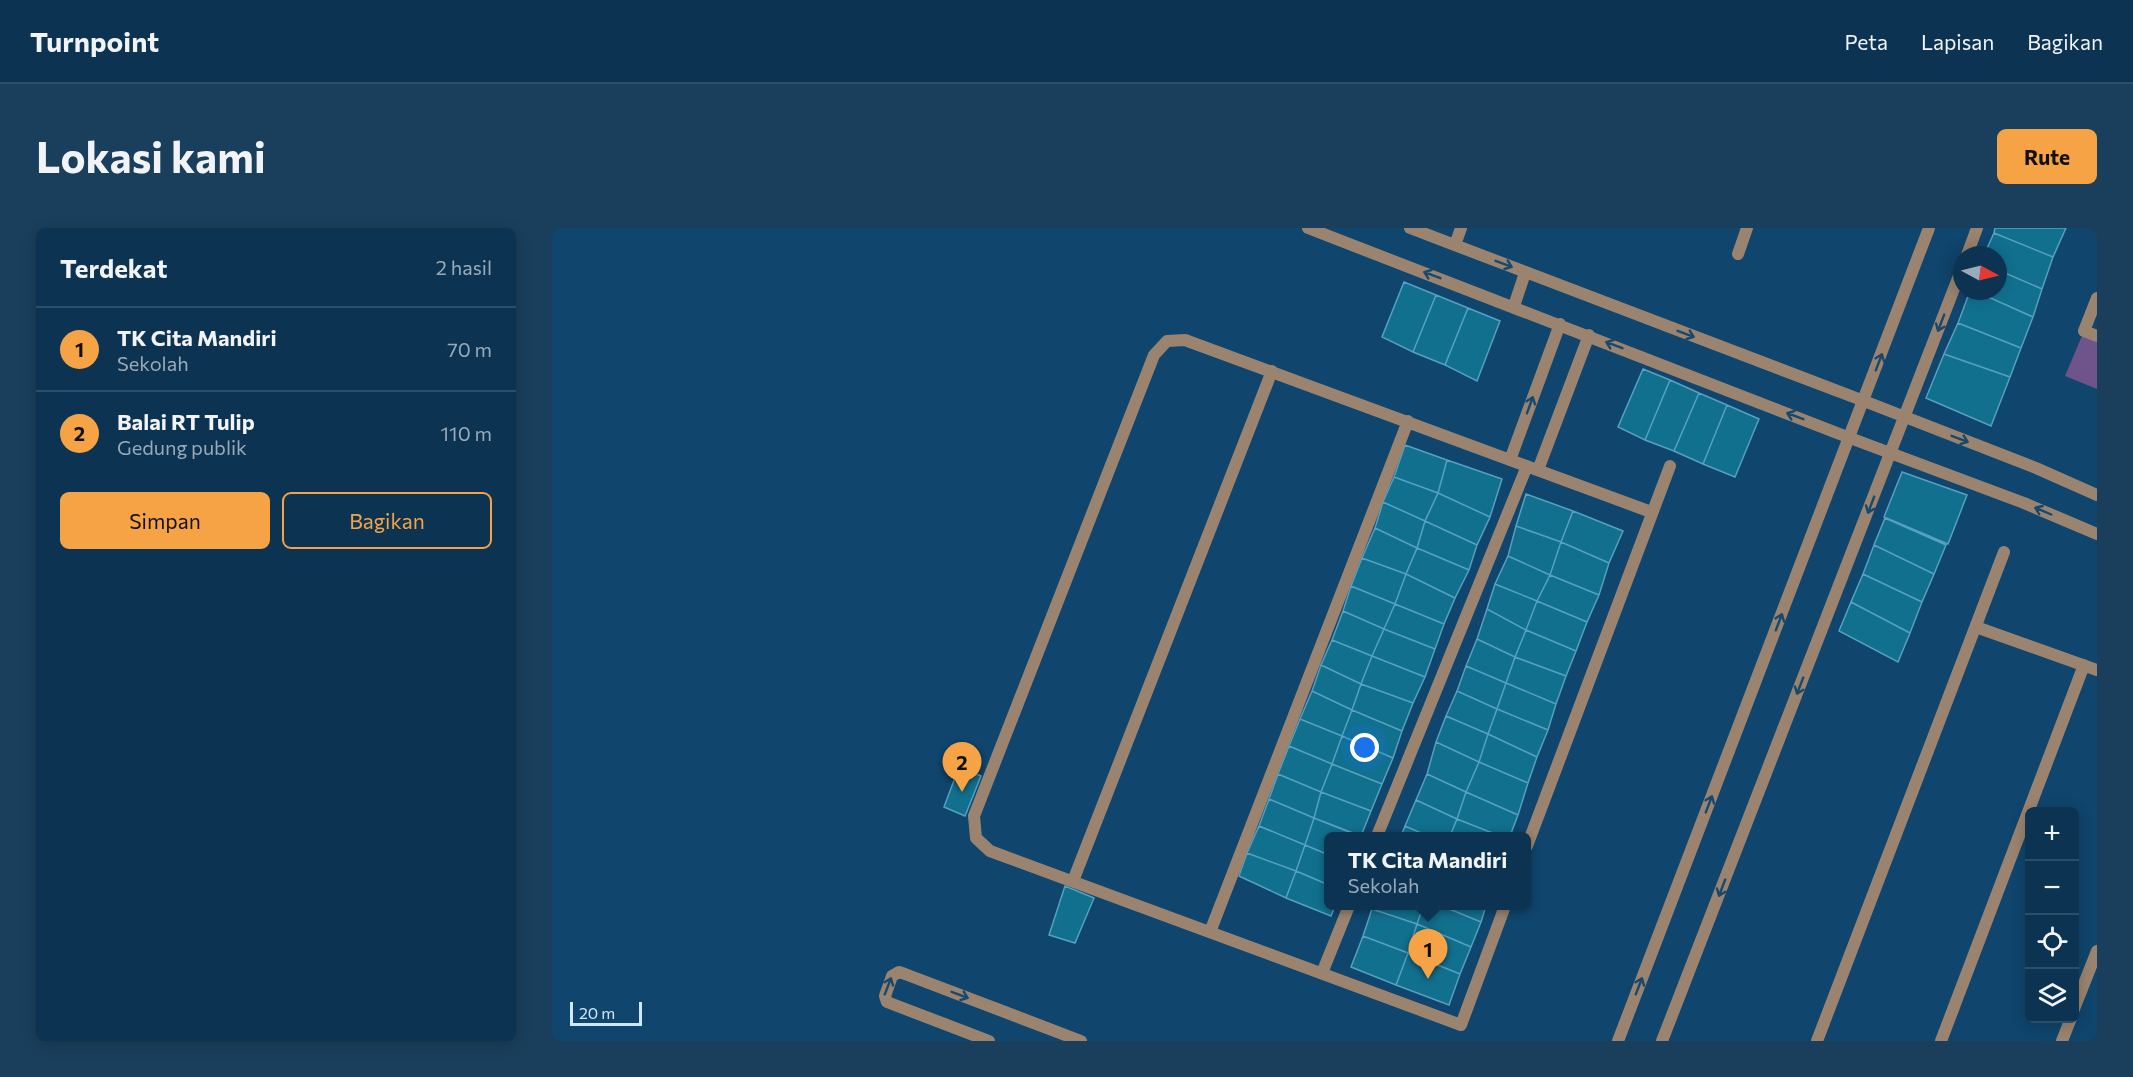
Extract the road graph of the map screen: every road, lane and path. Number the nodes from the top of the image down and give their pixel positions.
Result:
1 (1308, 228) edge
2 (1410, 228) edge
3 (1461, 228) edge
4 (1747, 228) edge
5 (1929, 228) edge
6 (1977, 228) edge
7 (1424, 231) edge
8 (1455, 245) junction
9 (1970, 246) edge
10 (1738, 254) dead end
11 (1525, 273) junction
12 (1953, 292) edge
13 (2097, 298) edge
14 (1514, 306) junction
15 (1560, 324) junction
16 (1589, 335) junction
17 (2097, 336) edge
18 (1272, 371) junction
19 (1864, 401) junction
20 (1905, 417) junction
21 (1408, 421) junction
22 (1850, 438) junction
23 (1891, 453) junction
24 (1510, 460) junction
25 (1670, 466) dead end
26 (1533, 468) junction
27 (2097, 495) edge
28 (1651, 512) junction
29 (2097, 534) edge
30 (2004, 552) dead end
31 (1976, 627) junction
32 (2084, 665) junction
33 (2097, 670) edge
34 (1379, 832) edge
35 (1531, 835) edge
36 (1073, 881) junction
37 (1347, 910) edge
38 (1504, 910) edge
39 (1210, 932) junction
40 (2097, 951) edge
41 (1322, 973) junction
42 (2079, 996) edge
43 (2069, 1023) edge
44 (988, 1041) edge
45 (1081, 1041) edge
46 (1618, 1041) edge
47 (1662, 1041) edge
48 (1817, 1041) edge
49 (1941, 1041) edge
50 (2062, 1041) edge

14 -> 1 street
2 - 7 street
3 - 8 street
4 - 10 street
19 -> 5 street
6 - 9 street
7 - 8 street
8 -> 11 street
11 - 14 street
11 -> 19 street
12 -> 20 street
13 - 17 street
14 - 15 street
15 - 16 street
24 -> 15 street
22 -> 16 street
16 - 26 street
18 - 21 street
18 - 36 street
18 - 36 street
19 - 20 street
19 - 22 street
20 - 23 street
20 -> 27 street
21 - 24 street
21 - 39 street
22 - 23 street
46 -> 22 street
29 -> 23 street
23 -> 47 street
24 - 26 street
25 - 28 street
26 - 28 street
26 - 34 street
28 - 35 street
30 - 31 street
31 - 32 street
31 - 48 street
32 - 33 street
32 - 49 street
36 - 39 street
37 - 41 street
38 - 41 street
39 - 41 street
40 - 42 street
43 - 50 street
44 -> 45 street

